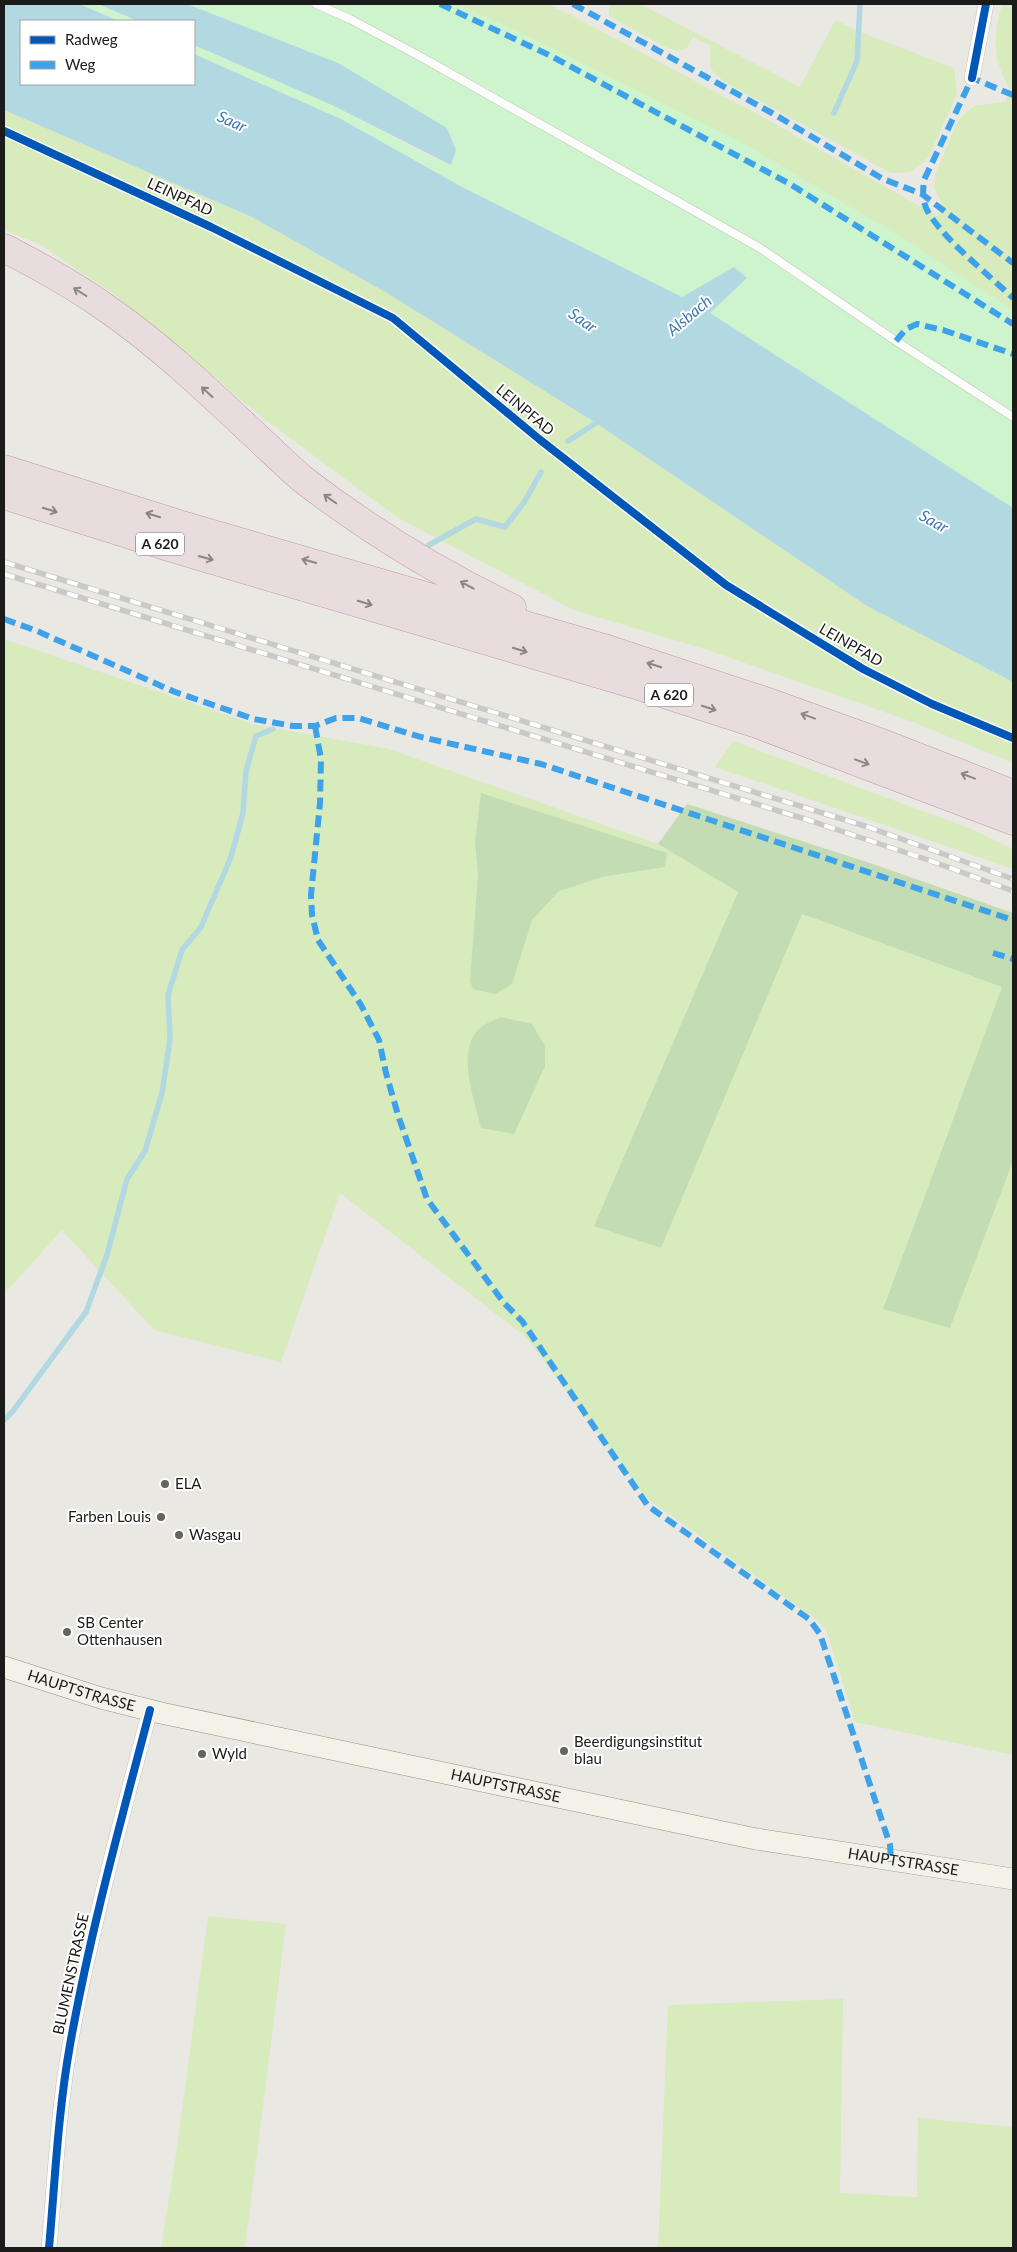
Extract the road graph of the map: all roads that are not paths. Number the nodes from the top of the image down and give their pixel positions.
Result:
1 (316, 4) edge
2 (986, 4) edge
3 (972, 78) dead end
4 (4, 131) edge
5 (4, 248) edge
6 (1013, 417) edge
7 (4, 469) edge
8 (4, 495) edge
9 (607, 649) junction
10 (1013, 738) edge
11 (1013, 794) edge
12 (1013, 821) edge
13 (4, 1667) edge
14 (150, 1710) junction
15 (1013, 1879) edge
16 (49, 2248) edge

1 - 6 lane
2 - 3 street
4 - 10 lane, LEINPFAD
9 -> 5 highway
9 -> 7 highway, A 620
8 -> 12 highway, A 620
11 -> 9 highway, A 620
13 - 14 main road, HAUPTSTRASSE
14 - 15 main road, HAUPTSTRASSE
14 - 16 street, BLUMENSTRASSE

